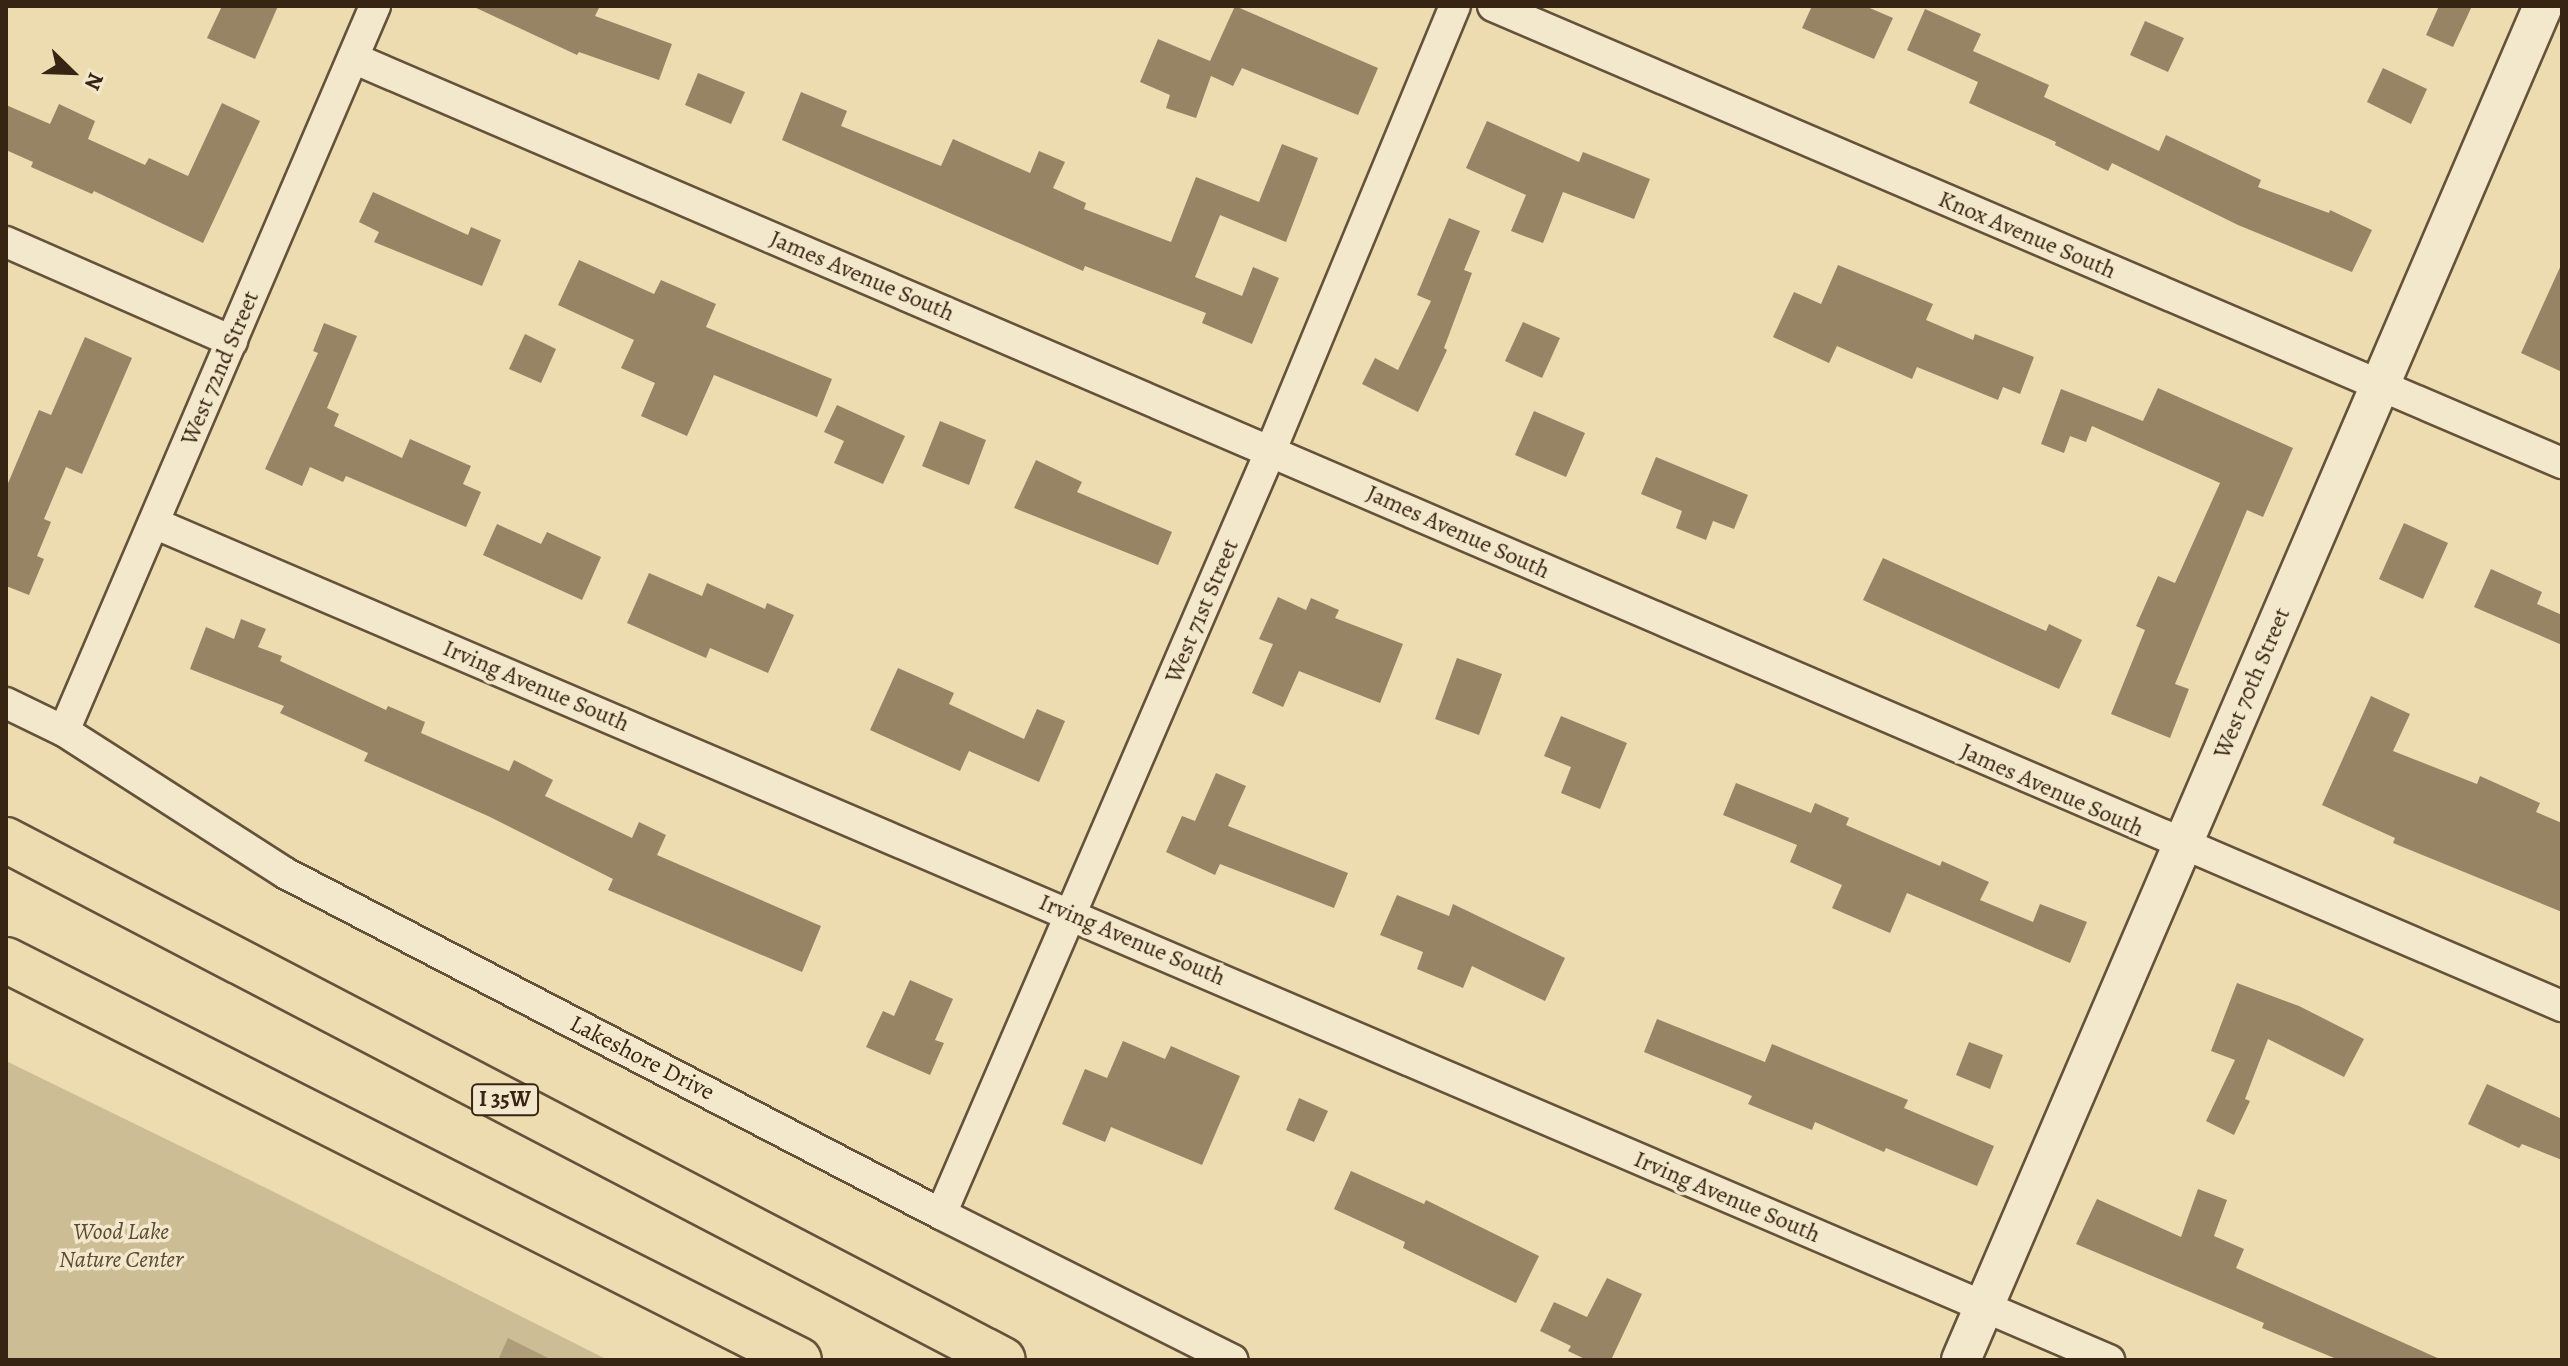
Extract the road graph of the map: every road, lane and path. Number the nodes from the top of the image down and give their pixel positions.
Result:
1 (375, 6) edge
2 (1455, 6) edge
3 (1493, 6) edge
4 (2543, 6) edge
5 (353, 58) junction
6 (6, 242) edge
7 (232, 341) junction
8 (2380, 386) junction
9 (1271, 450) junction
10 (2562, 463) edge
11 (154, 523) junction
12 (6, 703) edge
13 (64, 731) junction
14 (6, 840) edge
15 (2182, 846) junction
16 (1072, 914) junction
17 (6, 960) edge
18 (2562, 1006) edge
19 (941, 1214) junction
20 (1983, 1307) junction
21 (799, 1360) edge
22 (1003, 1360) edge
23 (1233, 1360) edge
24 (1961, 1360) edge
25 (2109, 1360) edge

1 - 5 street, West 72nd Street
2 - 9 street, West 71st Street
3 - 8 street, Knox Avenue South
4 - 8 street, West 70th Street
5 - 7 street, West 72nd Street
5 - 9 street, James Avenue South
6 - 7 street
7 - 11 street, West 72nd Street
8 - 10 street, Knox Avenue South
8 - 15 street, West 70th Street
9 - 15 street, James Avenue South
9 - 16 street, West 71st Street
11 - 13 street, West 72nd Street
11 - 16 street, Irving Avenue South
12 - 13 street, Lakeshore Drive
13 - 19 street, Lakeshore Drive
14 - 22 highway, I 35W
15 - 18 street, James Avenue South
15 - 20 street, West 70th Street
16 - 19 street, West 71st Street
16 - 20 street, Irving Avenue South
17 - 21 highway
19 - 23 street, Lakeshore Drive
20 - 24 street, West 70th Street
20 - 25 street, Irving Avenue South

